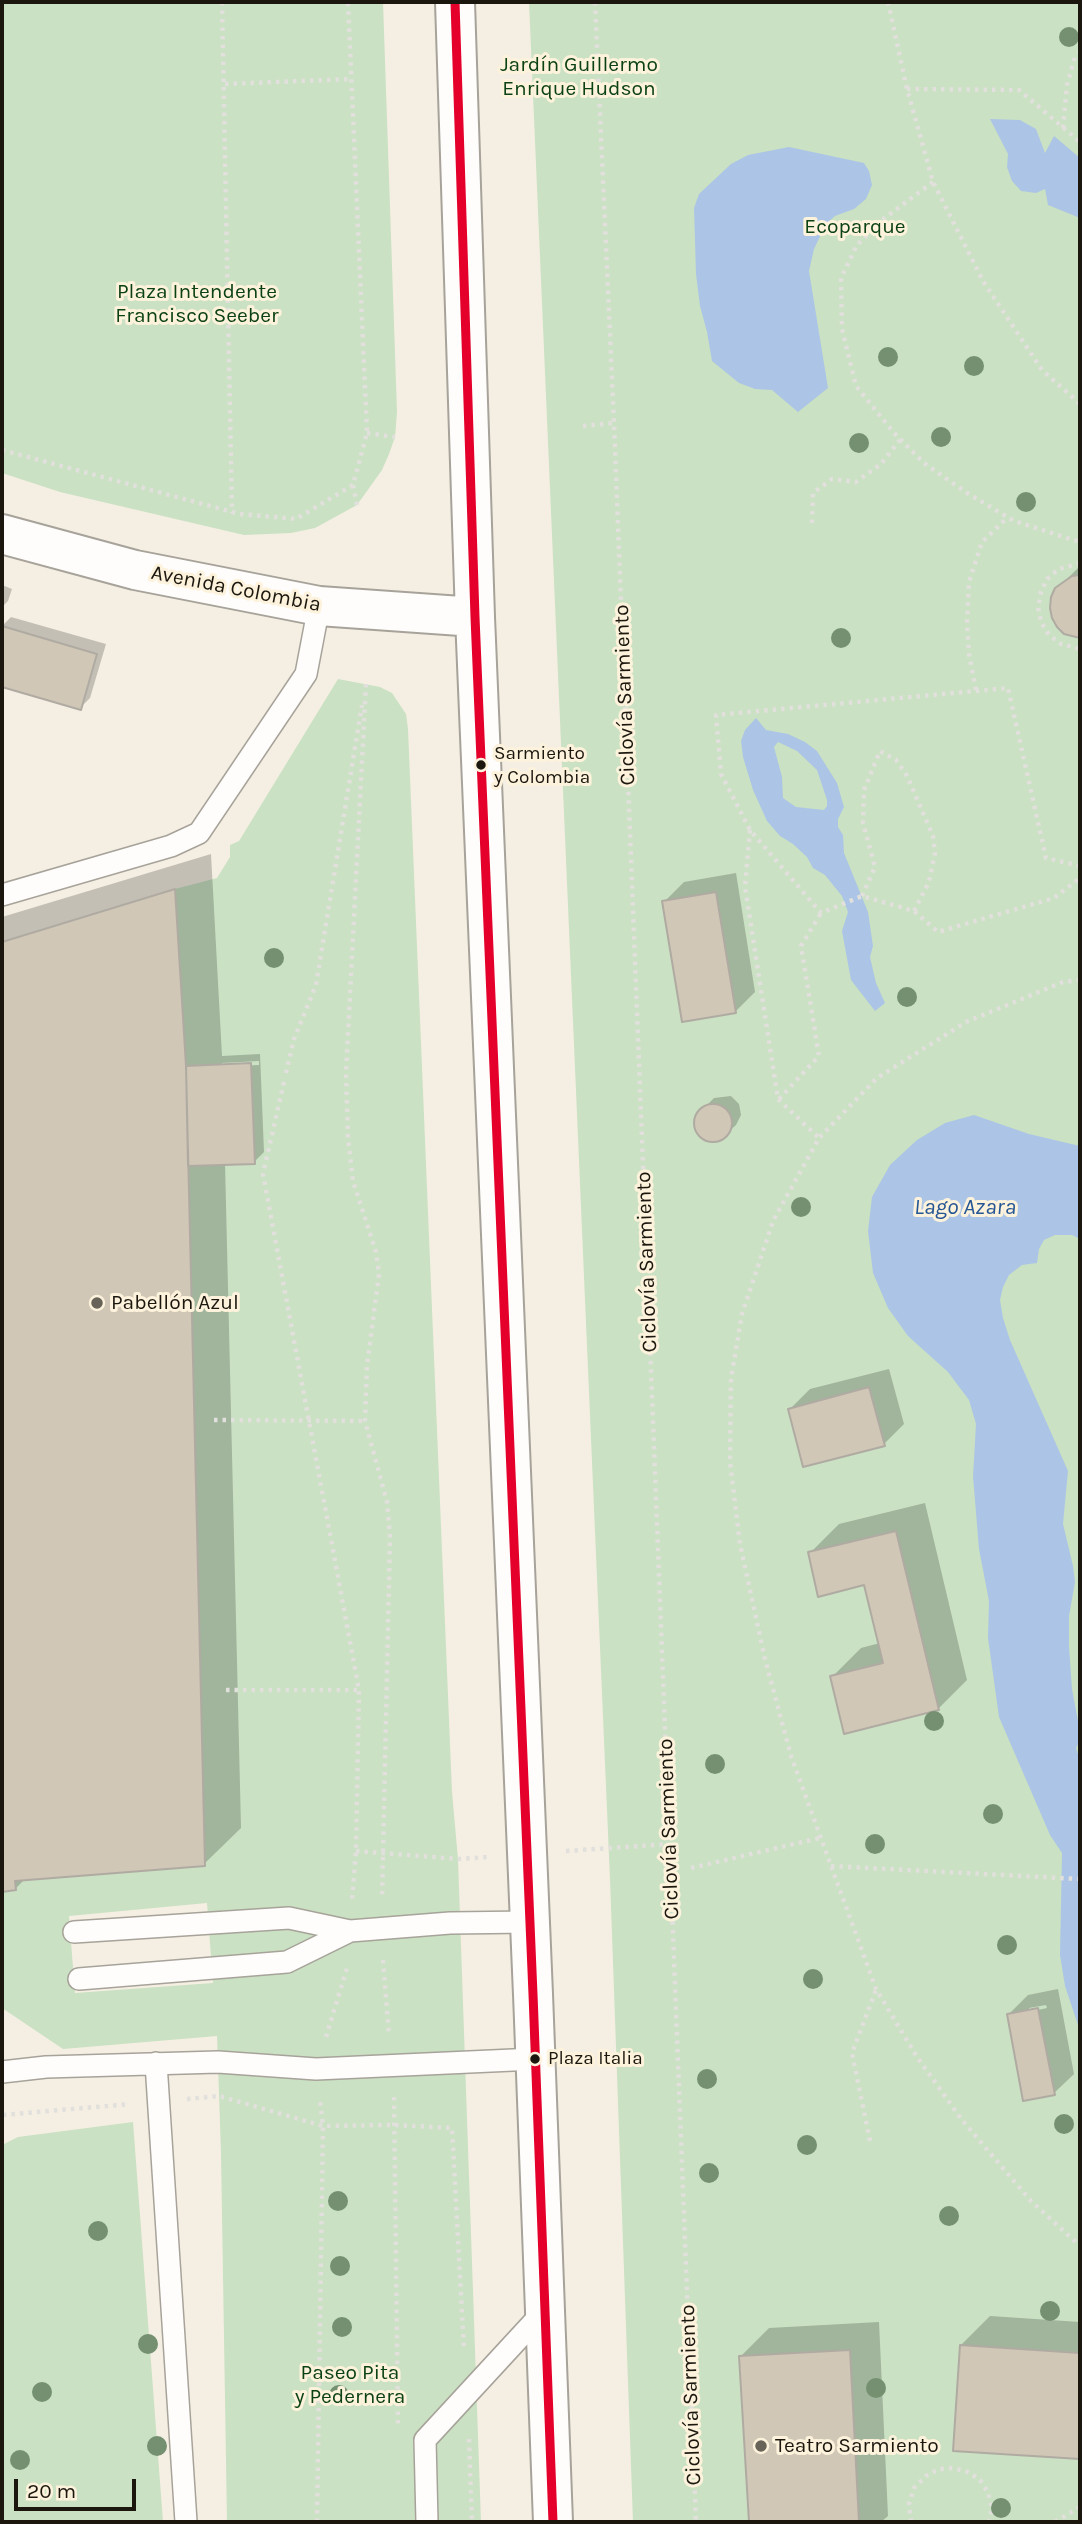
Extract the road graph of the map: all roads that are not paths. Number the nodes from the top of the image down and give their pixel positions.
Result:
1 (455, 2) edge
2 (2, 534) edge
3 (318, 606) junction
4 (475, 617) junction
5 (2, 895) edge
6 (530, 1922) junction
7 (349, 1931) junction
8 (74, 1932) dead end
9 (79, 1979) dead end
10 (535, 2059) junction
11 (156, 2063) junction
12 (2, 2072) edge
13 (546, 2310) junction
14 (186, 2522) edge
15 (427, 2522) edge
16 (553, 2522) edge

1 - 4 main road
2 - 3 main road, Avenida Colombia
3 - 4 main road, Avenida Colombia
3 - 5 lane
4 - 6 main road
6 - 7 lane
6 - 10 main road
7 - 8 lane
7 - 9 lane
10 - 11 lane
10 - 13 main road
11 - 12 lane
11 - 14 lane
13 - 15 lane
13 - 16 main road

